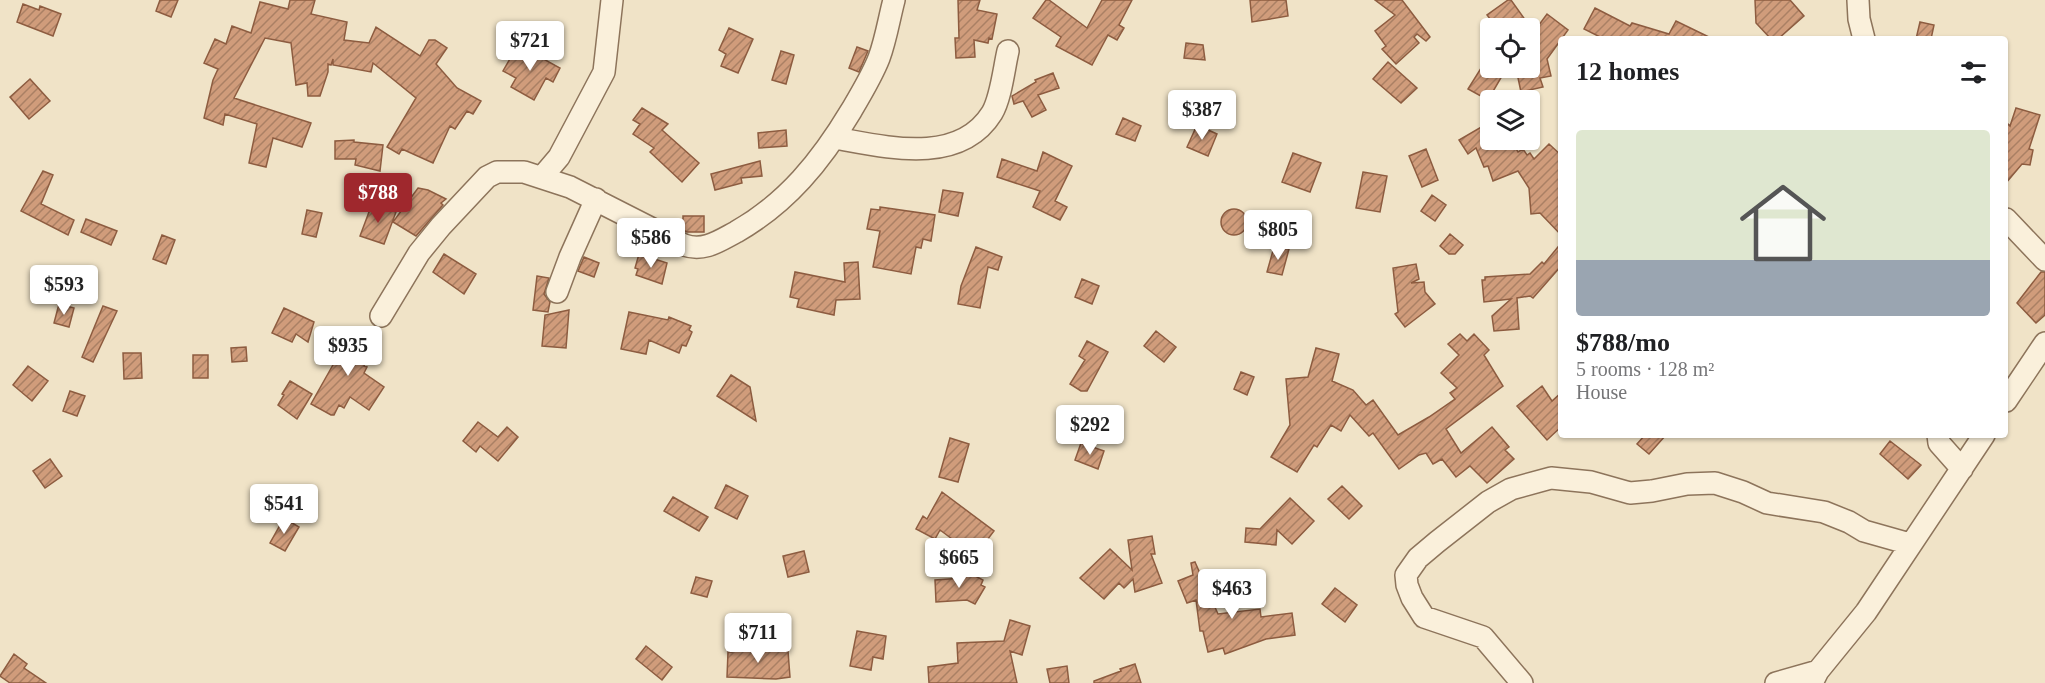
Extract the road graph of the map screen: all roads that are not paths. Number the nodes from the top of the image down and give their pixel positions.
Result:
1 (612, 0) edge
2 (894, 0) edge
3 (1858, 0) edge
4 (1863, 36) edge
5 (1008, 51) dead end
6 (835, 138) junction
7 (559, 157) junction
8 (542, 177) junction
9 (570, 187) junction
10 (596, 200) junction
11 (2008, 221) edge
12 (2045, 260) edge
13 (557, 292) dead end
14 (381, 316) dead end
15 (2045, 343) edge
16 (2008, 398) edge
17 (1938, 438) edge
18 (1982, 438) edge
19 (1962, 469) junction
20 (1910, 543) junction
21 (1815, 677) edge
22 (1522, 683) edge
23 (1776, 683) edge

1 - 7 street
2 - 6 street
3 - 4 street
5 - 6 street
6 - 10 street
7 - 8 street
7 - 9 street
8 - 9 street
8 - 14 street
9 - 10 street
10 - 13 street
11 - 12 street
15 - 16 street
17 - 19 street
18 - 19 street
19 - 20 street
20 - 21 street
20 - 22 street
21 - 23 street

